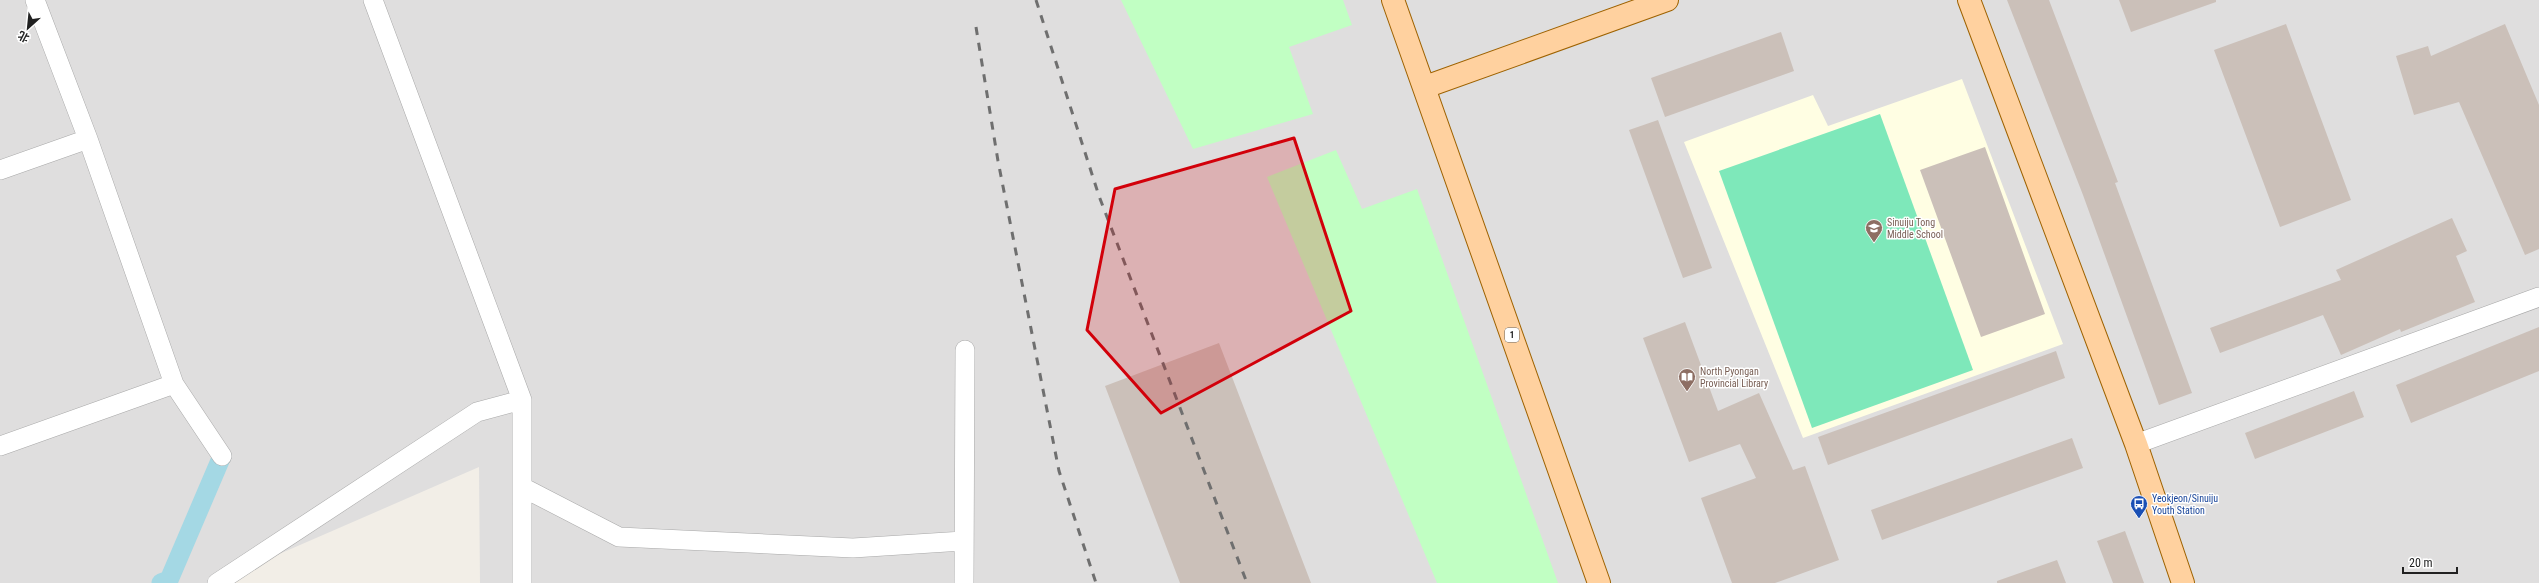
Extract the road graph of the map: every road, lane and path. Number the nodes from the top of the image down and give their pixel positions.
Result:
1 (35, 0) edge
2 (373, 0) edge
3 (1392, 0) edge
4 (1667, 0) edge
5 (1969, 0) edge
6 (1425, 87) junction
7 (88, 139) junction
8 (0, 170) edge
9 (2539, 297) edge
10 (965, 350) dead end
11 (174, 384) junction
12 (522, 400) junction
13 (2136, 444) junction
14 (0, 446) edge
15 (222, 456) dead end
16 (522, 487) junction
17 (963, 541) junction
18 (217, 583) edge
19 (522, 583) edge
20 (964, 583) edge
21 (1599, 583) edge
22 (2183, 583) edge

1 - 7 street
2 - 12 street
3 - 6 main road, 1
4 - 6 main road
5 - 13 main road
6 - 21 main road, 1
7 - 8 street
7 - 11 street
9 - 13 street
10 - 17 street
11 - 14 street
11 - 15 street
12 - 16 street
12 - 18 street
13 - 22 main road
16 - 17 street
16 - 19 street
17 - 20 street

